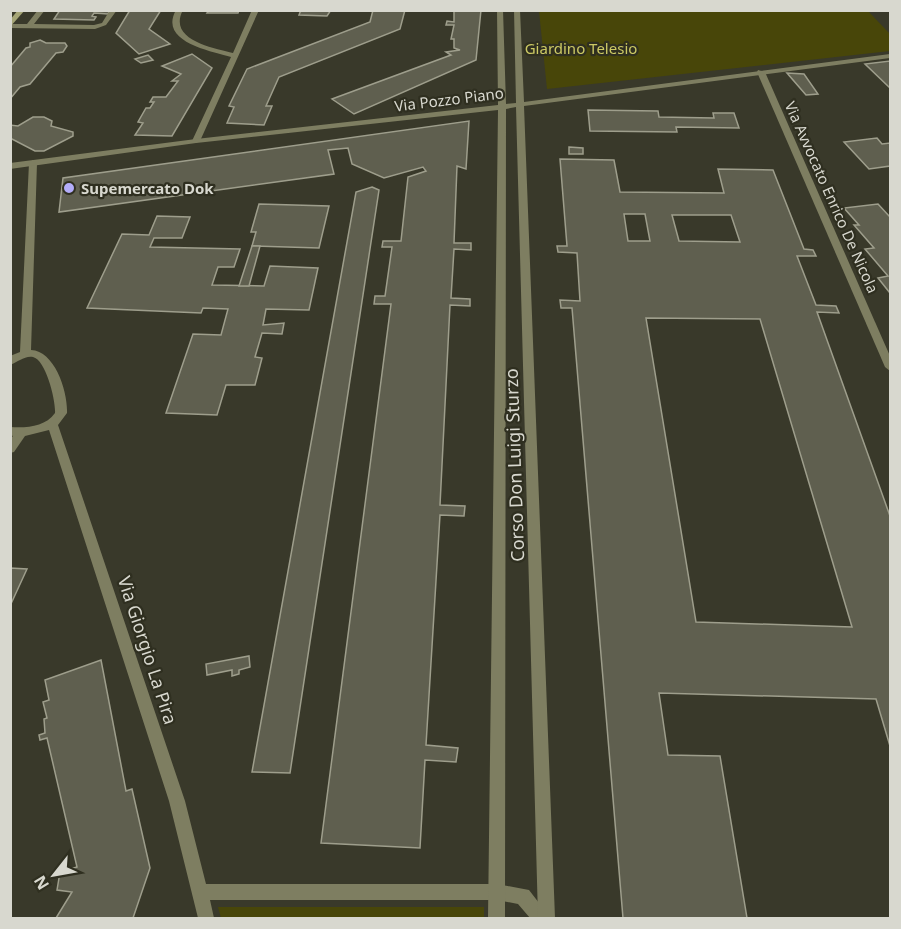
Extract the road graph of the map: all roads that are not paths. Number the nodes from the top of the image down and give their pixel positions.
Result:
1 (42, 10) edge
2 (114, 10) edge
3 (180, 10) edge
4 (256, 10) edge
5 (500, 10) edge
6 (517, 10) edge
7 (17, 13) edge
8 (10, 26) edge
9 (28, 27) junction
10 (233, 55) junction
11 (891, 56) edge
12 (761, 72) junction
13 (520, 105) junction
14 (502, 107) junction
15 (196, 141) junction
16 (33, 163) junction
17 (10, 166) edge
18 (885, 339) edge
19 (25, 354) junction
20 (10, 362) edge
21 (891, 367) edge
22 (52, 423) junction
23 (16, 432) edge
24 (10, 449) edge
25 (200, 892) junction
26 (497, 892) junction
27 (206, 918) edge
28 (497, 918) edge
29 (540, 918) edge
30 (547, 918) edge

1 - 9 street
2 - 9 street
3 - 10 street
4 - 10 street
5 - 14 street, Corso Don Luigi Sturzo
6 - 13 street, Corso Don Luigi Sturzo
7 - 8 main road
8 - 9 street
10 - 15 street
11 - 12 street, Via Pozzo Piano
12 - 13 street, Via Pozzo Piano
12 - 18 street, Via Avvocato Enrico De Nicola
13 - 14 street, Via Pozzo Piano
13 - 30 street, Corso Don Luigi Sturzo
14 - 15 street, Via Pozzo Piano
14 - 26 street, Corso Don Luigi Sturzo
15 - 16 street, Via Pozzo Piano
16 - 17 street, Via Pozzo Piano
16 - 19 street
18 - 21 street, Via Avvocato Enrico De Nicola
19 - 20 street
19 - 22 street
22 - 23 street
22 - 25 street, Via Giorgio La Pira
23 - 24 street
25 - 26 street
25 - 27 street, Via Giorgio La Pira
26 - 28 street, Corso Don Luigi Sturzo
26 - 29 street

